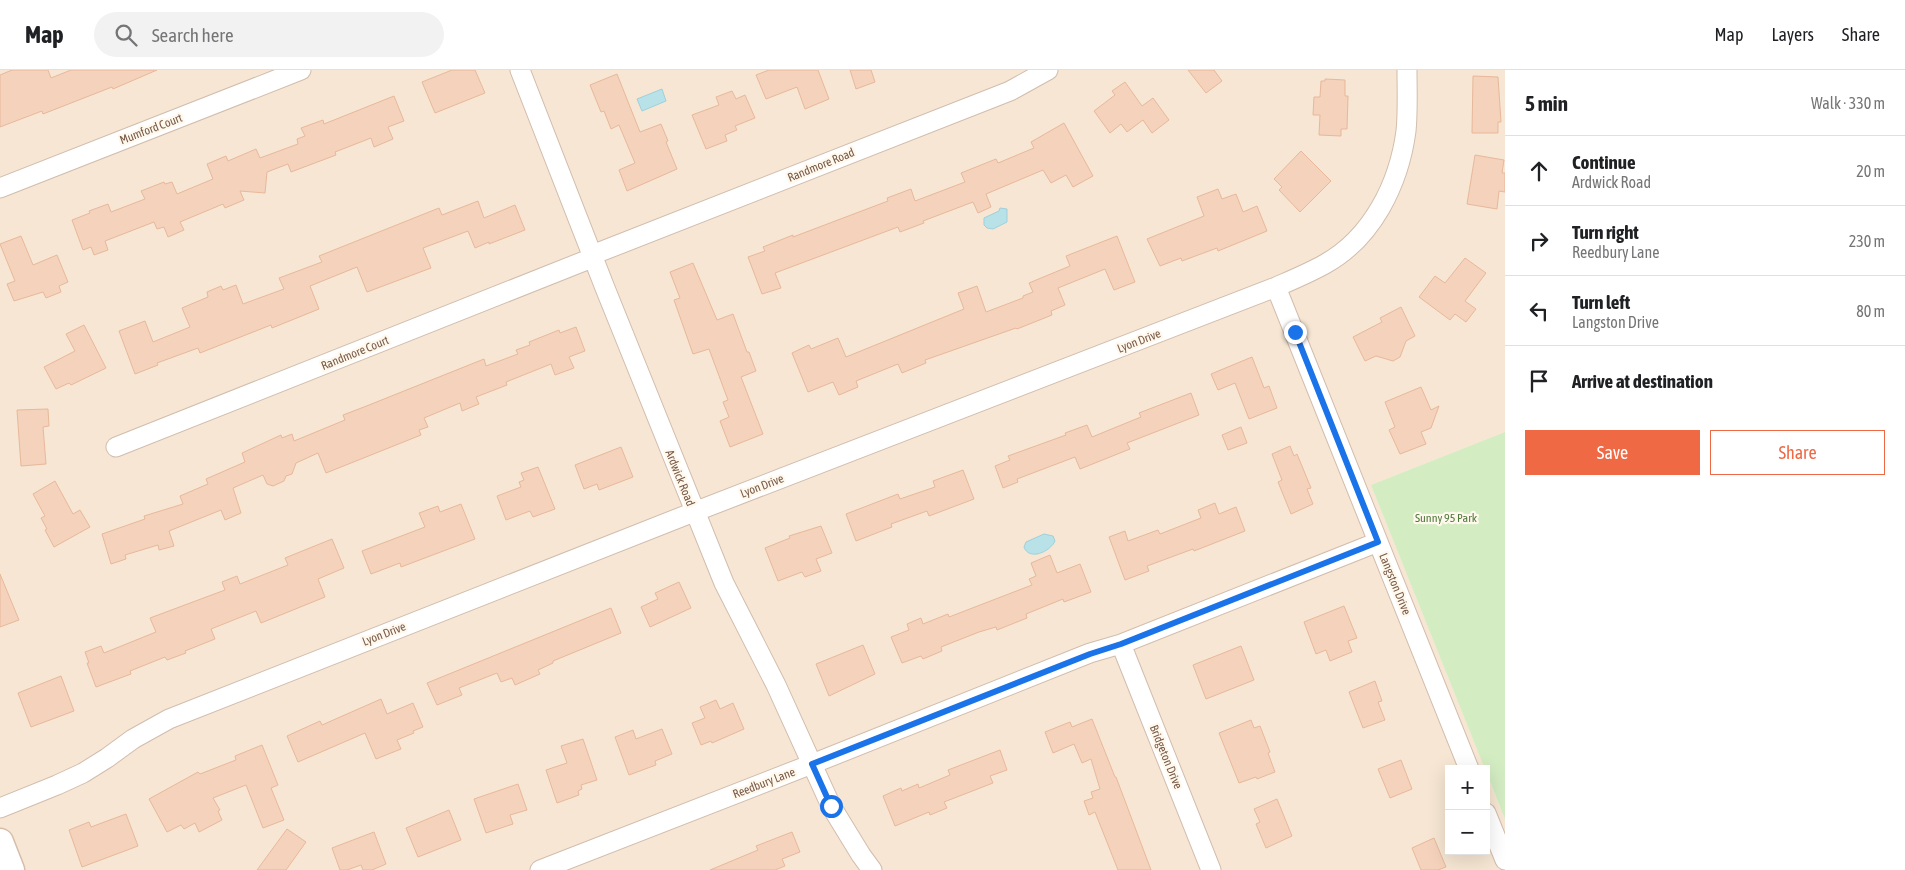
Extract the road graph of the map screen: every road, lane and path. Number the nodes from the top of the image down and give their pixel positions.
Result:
1 (301, 70) edge
2 (520, 70) edge
3 (1048, 70) edge
4 (1407, 70) edge
5 (0, 188) edge
6 (592, 257) junction
7 (1276, 287) junction
8 (116, 447) dead end
9 (694, 512) junction
10 (1378, 542) junction
11 (1121, 644) junction
12 (812, 764) junction
13 (1466, 765) edge
14 (0, 808) edge
15 (1490, 823) edge
16 (0, 842) edge
17 (1505, 860) edge
18 (11, 870) edge
19 (540, 870) edge
20 (872, 870) edge
21 (1211, 870) edge

1 - 5 street, Mumford Court
2 - 6 street, Ardwick Road
3 - 6 street, Randmore Road
4 - 7 street, Lyon Drive
6 - 8 street, Randmore Court
6 - 9 street, Ardwick Road
7 - 9 street, Lyon Drive
7 - 10 street, Langston Drive
9 - 12 street, Ardwick Road
9 - 14 street, Lyon Drive
10 - 11 street, Reedbury Lane
10 - 13 street, Langston Drive
11 - 12 street, Reedbury Lane
11 - 21 street, Bridgeton Drive
12 - 19 street, Reedbury Lane
12 - 20 street, Ardwick Road
15 - 17 street
16 - 18 main road

